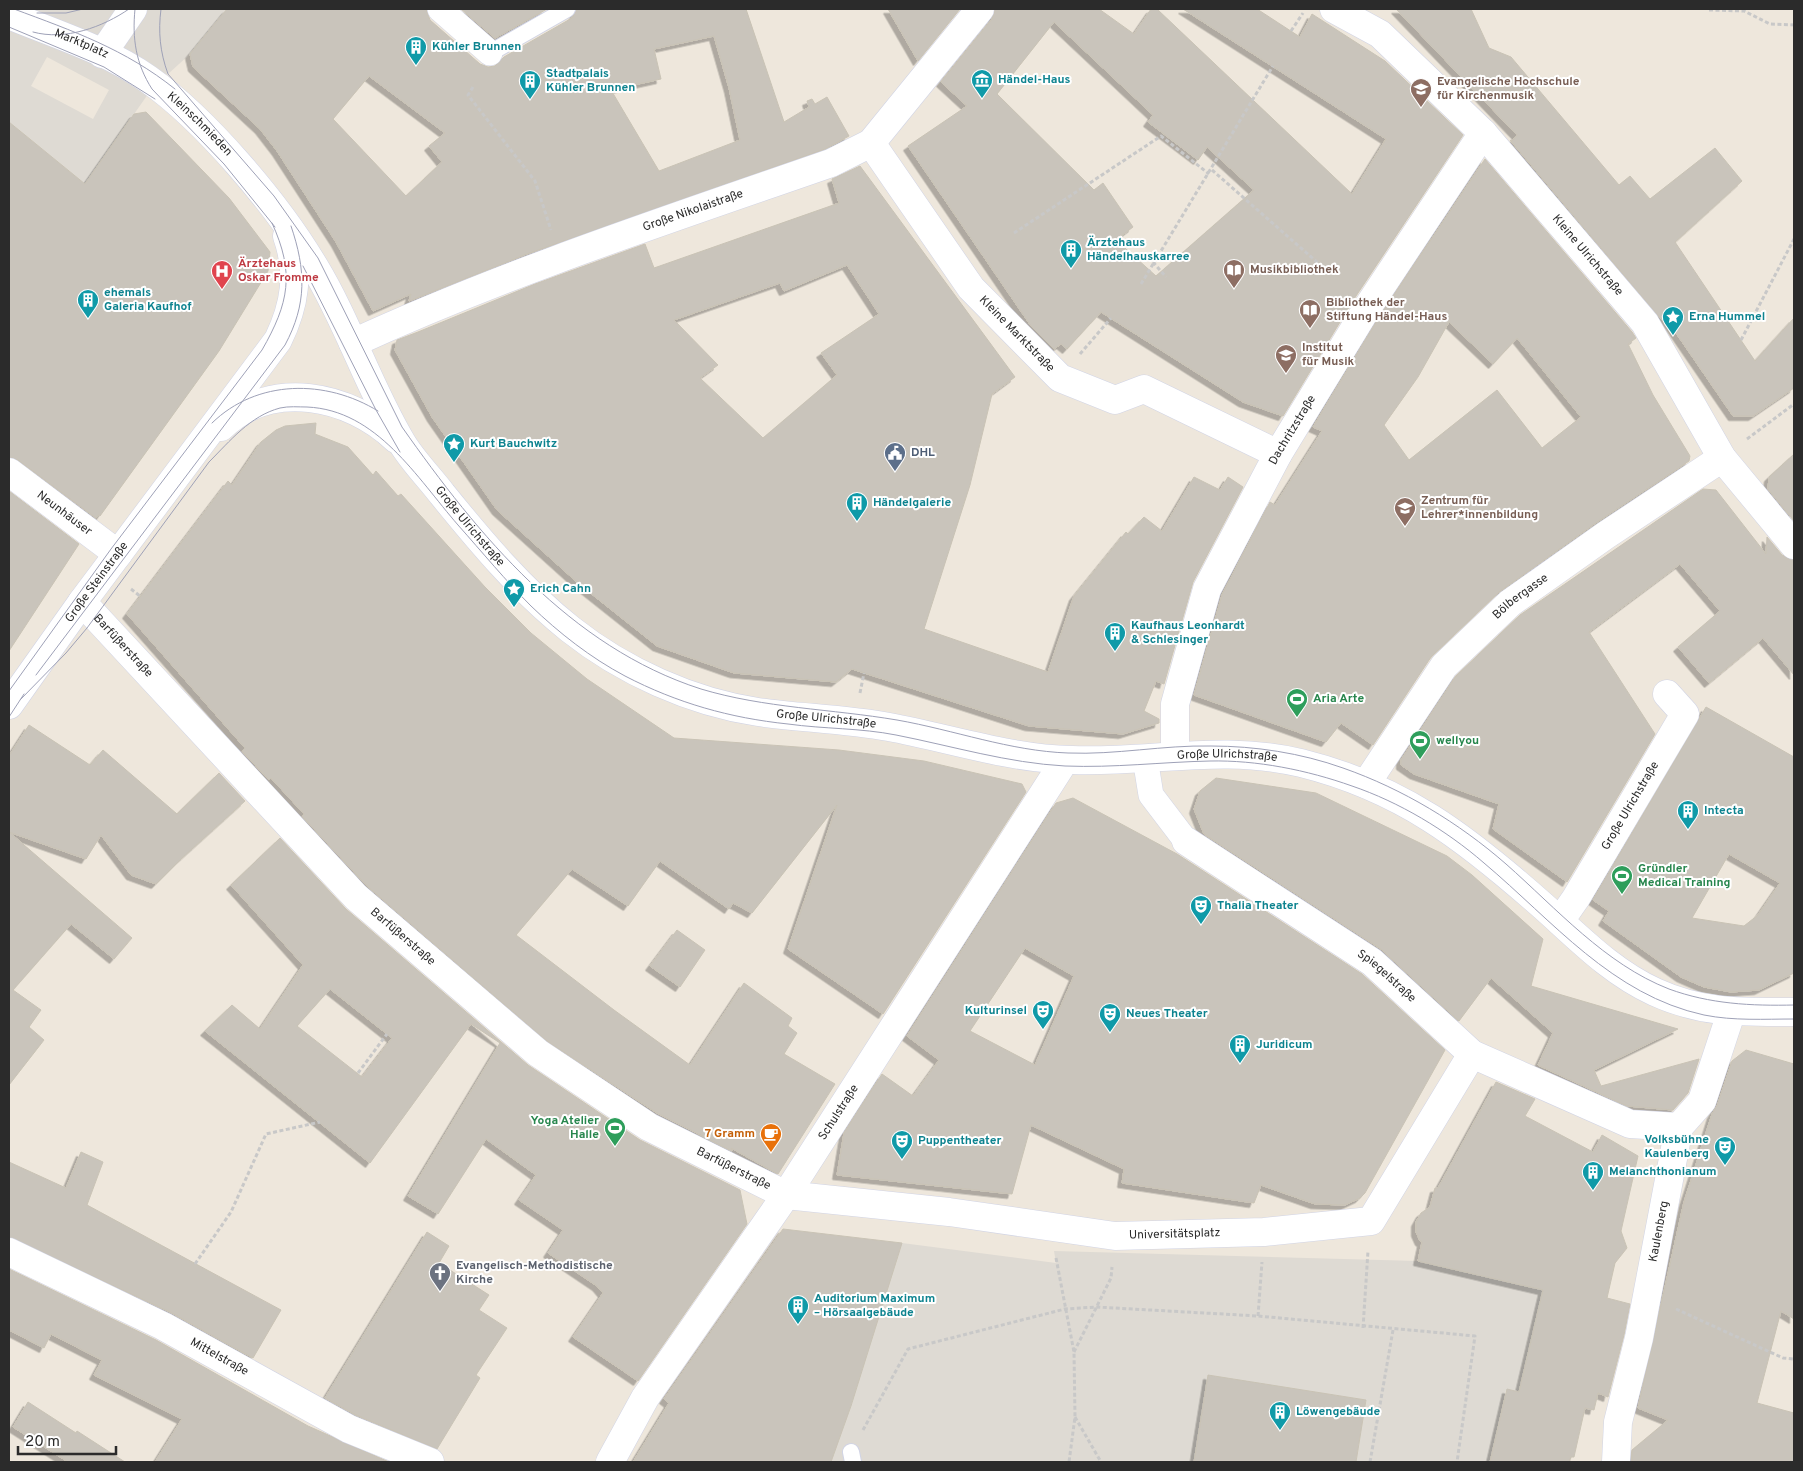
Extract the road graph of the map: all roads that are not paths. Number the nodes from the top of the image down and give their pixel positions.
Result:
1 (133, 9) edge
2 (440, 9) edge
3 (567, 9) edge
4 (980, 9) edge
5 (1334, 9) edge
6 (9, 14) edge
7 (490, 53) joint
8 (102, 54) junction
9 (1483, 134) junction
10 (871, 142) junction
11 (279, 216) junction
12 (353, 343) junction
13 (404, 447) junction
14 (1278, 454) junction
15 (1722, 458) junction
16 (188, 460) junction
17 (9, 472) edge
18 (1794, 546) edge
19 (118, 554) junction
20 (82, 602) junction
21 (1667, 694) dead end
22 (9, 705) edge
23 (1175, 755) junction
24 (1145, 758) junction
25 (1065, 760) junction
26 (1366, 784) junction
27 (1186, 841) joint
28 (1560, 921) junction
29 (1794, 1012) edge
30 (1731, 1013) junction
31 (1472, 1054) junction
32 (1679, 1127) junction
33 (786, 1195) junction
34 (9, 1252) edge
35 (430, 1462) edge
36 (610, 1462) edge
37 (1616, 1462) edge

1 - 8 street, Marktplatz
2 - 7 street
3 - 7 lane
4 - 10 street, Große Nikolaistraße
5 - 9 street, Kleine Ulrichstraße
6 - 8 street, Marktplatz
8 - 11 street, Kleinschmieden
9 - 14 street, Dachritzstraße
9 - 15 street, Kleine Ulrichstraße
10 - 12 street, Große Nikolaistraße
10 - 14 street, Kleine Marktstraße
11 - 12 street, Große Ulrichstraße
11 - 16 street, Große Steinstraße
12 - 13 street, Große Ulrichstraße
13 - 16 street, Große Steinstraße
13 - 25 street, Große Ulrichstraße
14 - 23 street, Dachritzstraße
15 - 18 street, Kleine Ulrichstraße
15 - 26 street, Bölbergasse
16 - 19 street, Große Steinstraße
17 - 19 street, Neunhäuser
19 - 20 street, Große Steinstraße
20 - 22 street, Große Steinstraße
20 - 33 street, Barfüßerstraße
21 - 28 street, Große Ulrichstraße
23 - 24 street, Große Ulrichstraße
23 - 26 street, Große Ulrichstraße
24 - 25 street, Große Ulrichstraße
24 - 27 street, Spiegelstraße
25 - 33 street, Schulstraße
26 - 28 street, Große Ulrichstraße
27 - 31 street, Spiegelstraße
28 - 30 street, Große Ulrichstraße
29 - 30 street, Große Ulrichstraße
30 - 32 street
31 - 32 street, Spiegelstraße
31 - 33 street, Universitätsplatz
32 - 37 street, Kaulenberg
33 - 36 street, Schulstraße
34 - 35 street, Mittelstraße

